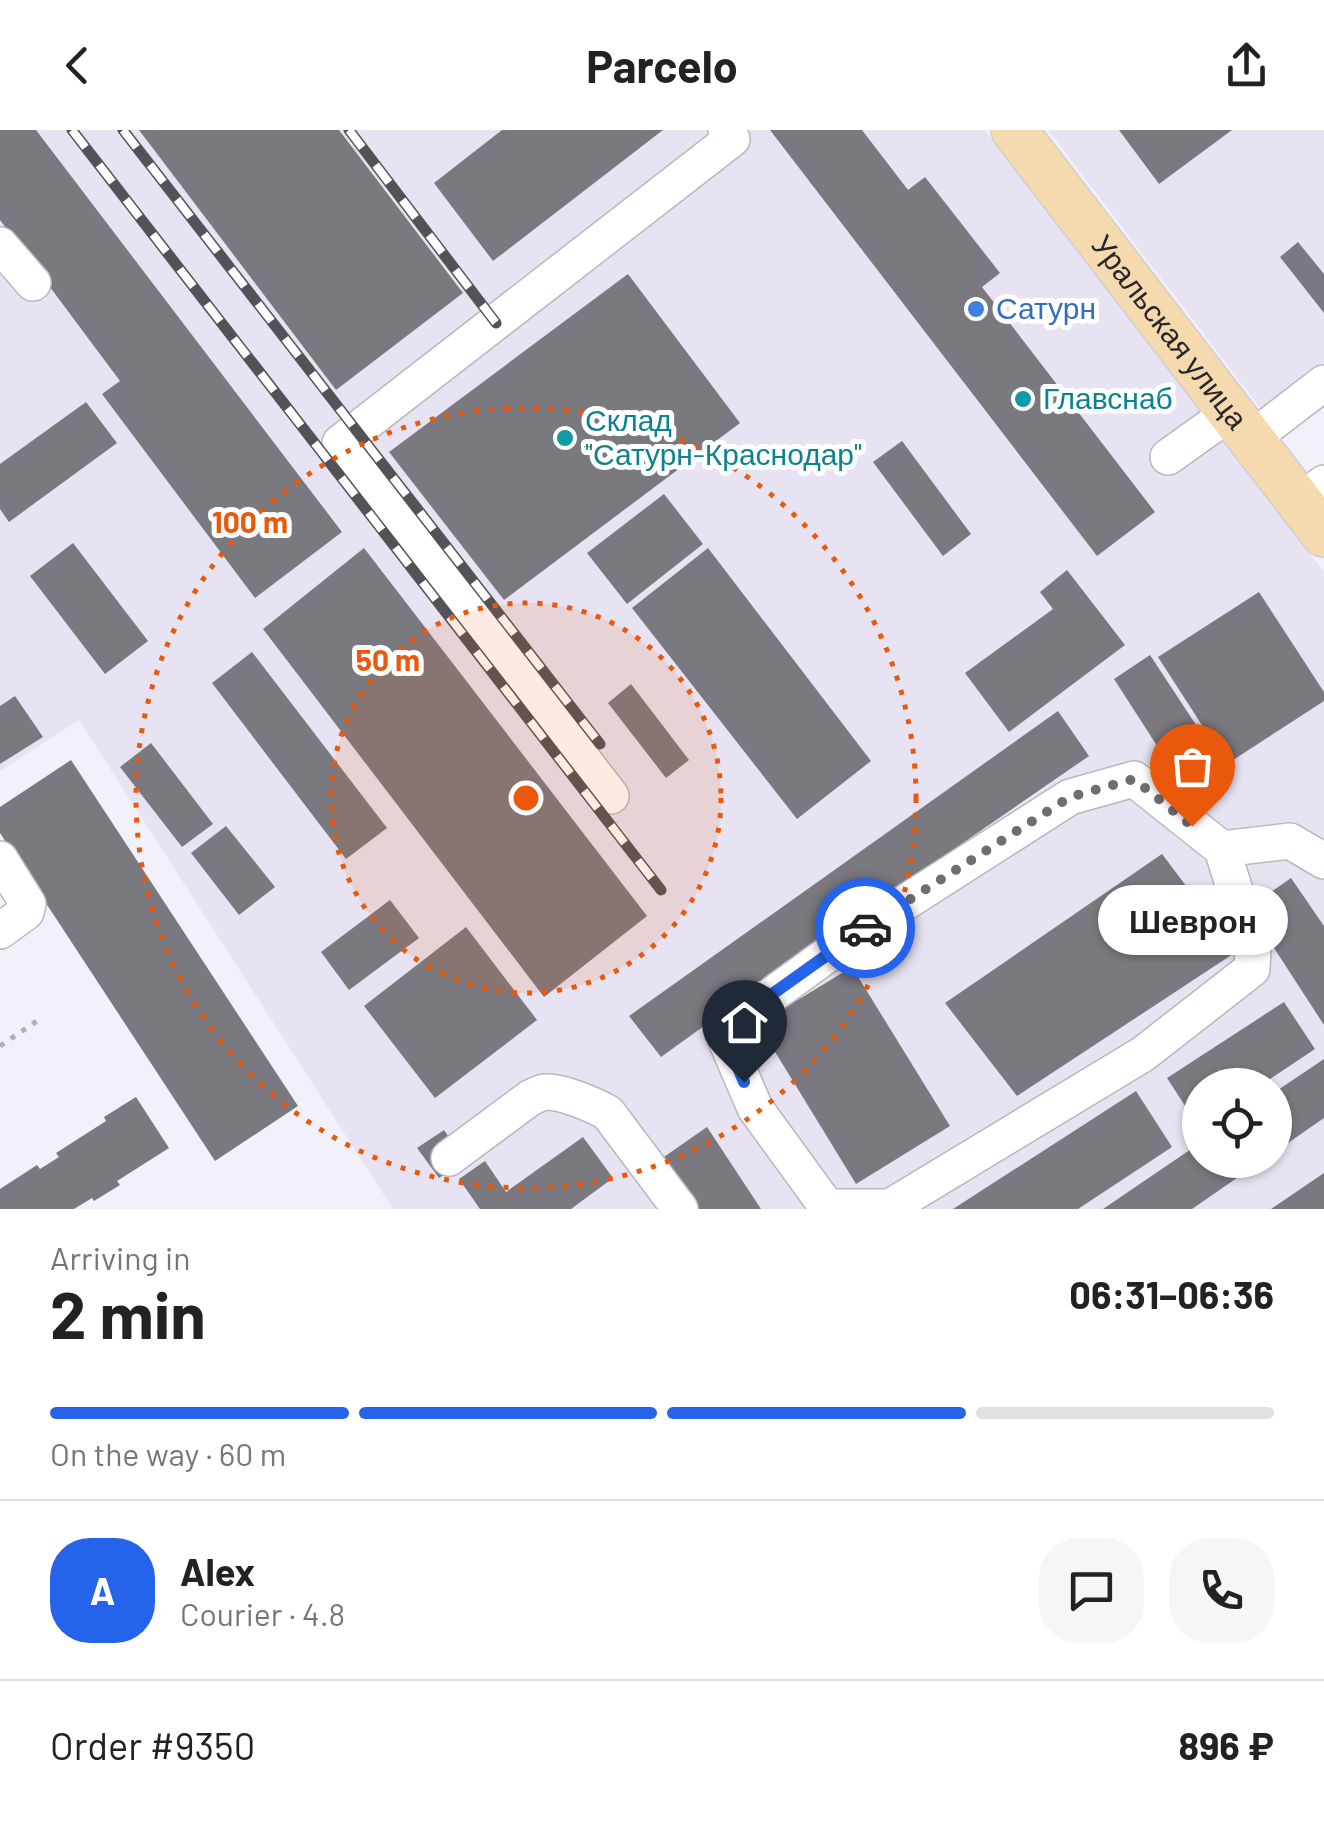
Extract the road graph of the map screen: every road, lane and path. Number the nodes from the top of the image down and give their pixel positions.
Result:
1 (726, 130) edge
2 (1017, 130) edge
3 (0, 245) edge
4 (33, 282) dead end
5 (1324, 383) edge
6 (1246, 429) junction
7 (1168, 457) dead end
8 (1319, 510) edge
9 (611, 796) dead end
10 (1222, 850) junction
11 (0, 859) edge
12 (1324, 861) edge
13 (0, 931) edge
14 (44, 1018) dead end
15 (0, 1046) edge
16 (449, 1158) dead end
17 (680, 1209) edge

1 - 9 lane
2 - 6 main road, Уральская улица
3 - 4 lane
5 - 6 lane
6 - 7 lane
6 - 8 main road, Уральская улица
10 - 10 lane
10 - 12 lane
11 - 13 lane
14 - 15 path
16 - 17 lane

